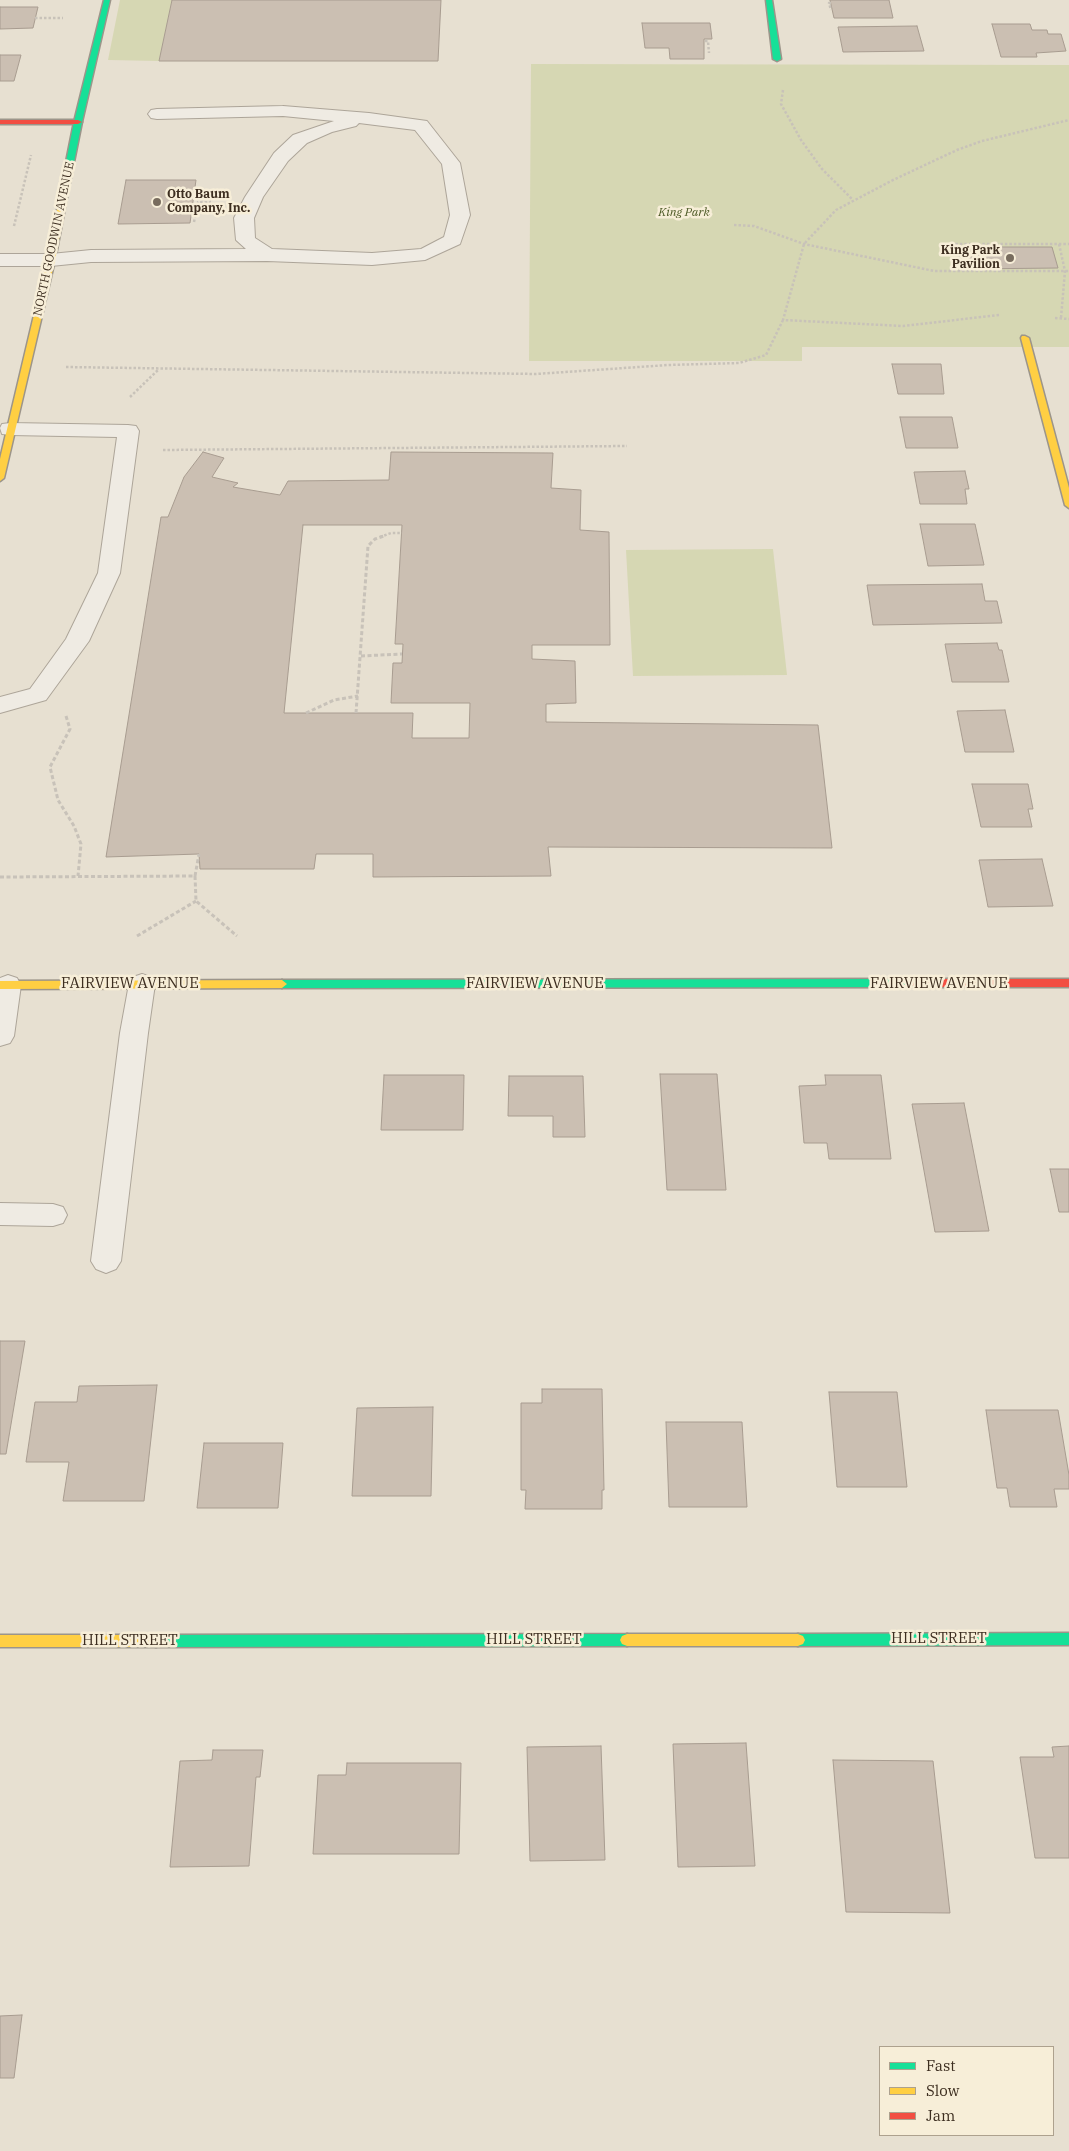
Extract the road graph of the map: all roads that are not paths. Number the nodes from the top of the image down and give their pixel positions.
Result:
1 (107, 0) edge
2 (769, 0) edge
3 (777, 60) dead end
4 (157, 114) dead end
5 (369, 118) junction
6 (0, 122) edge
7 (78, 122) junction
8 (267, 255) junction
9 (3, 260) edge
10 (51, 260) junction
11 (1025, 338) dead end
12 (10, 429) junction
13 (0, 478) edge
14 (1069, 505) edge
15 (0, 705) edge
16 (1069, 983) edge
17 (142, 984) junction
18 (4, 985) edge
19 (0, 1036) edge
20 (0, 1214) edge
21 (53, 1215) dead end
22 (106, 1261) dead end
23 (1069, 1639) edge
24 (0, 1641) edge

1 - 7 street, NORTH GOODWIN AVENUE
2 - 3 street
4 - 5 lane
5 - 8 lane
5 - 8 lane
6 - 7 street
7 - 10 street, NORTH GOODWIN AVENUE
8 - 10 lane
9 - 10 lane
10 - 12 street, NORTH GOODWIN AVENUE
11 - 14 street
12 - 13 street, NORTH GOODWIN AVENUE
12 - 15 lane
16 - 17 street, FAIRVIEW AVENUE
17 - 18 street, FAIRVIEW AVENUE
17 - 22 lane
18 - 19 lane
20 - 21 lane
23 - 24 street, HILL STREET

